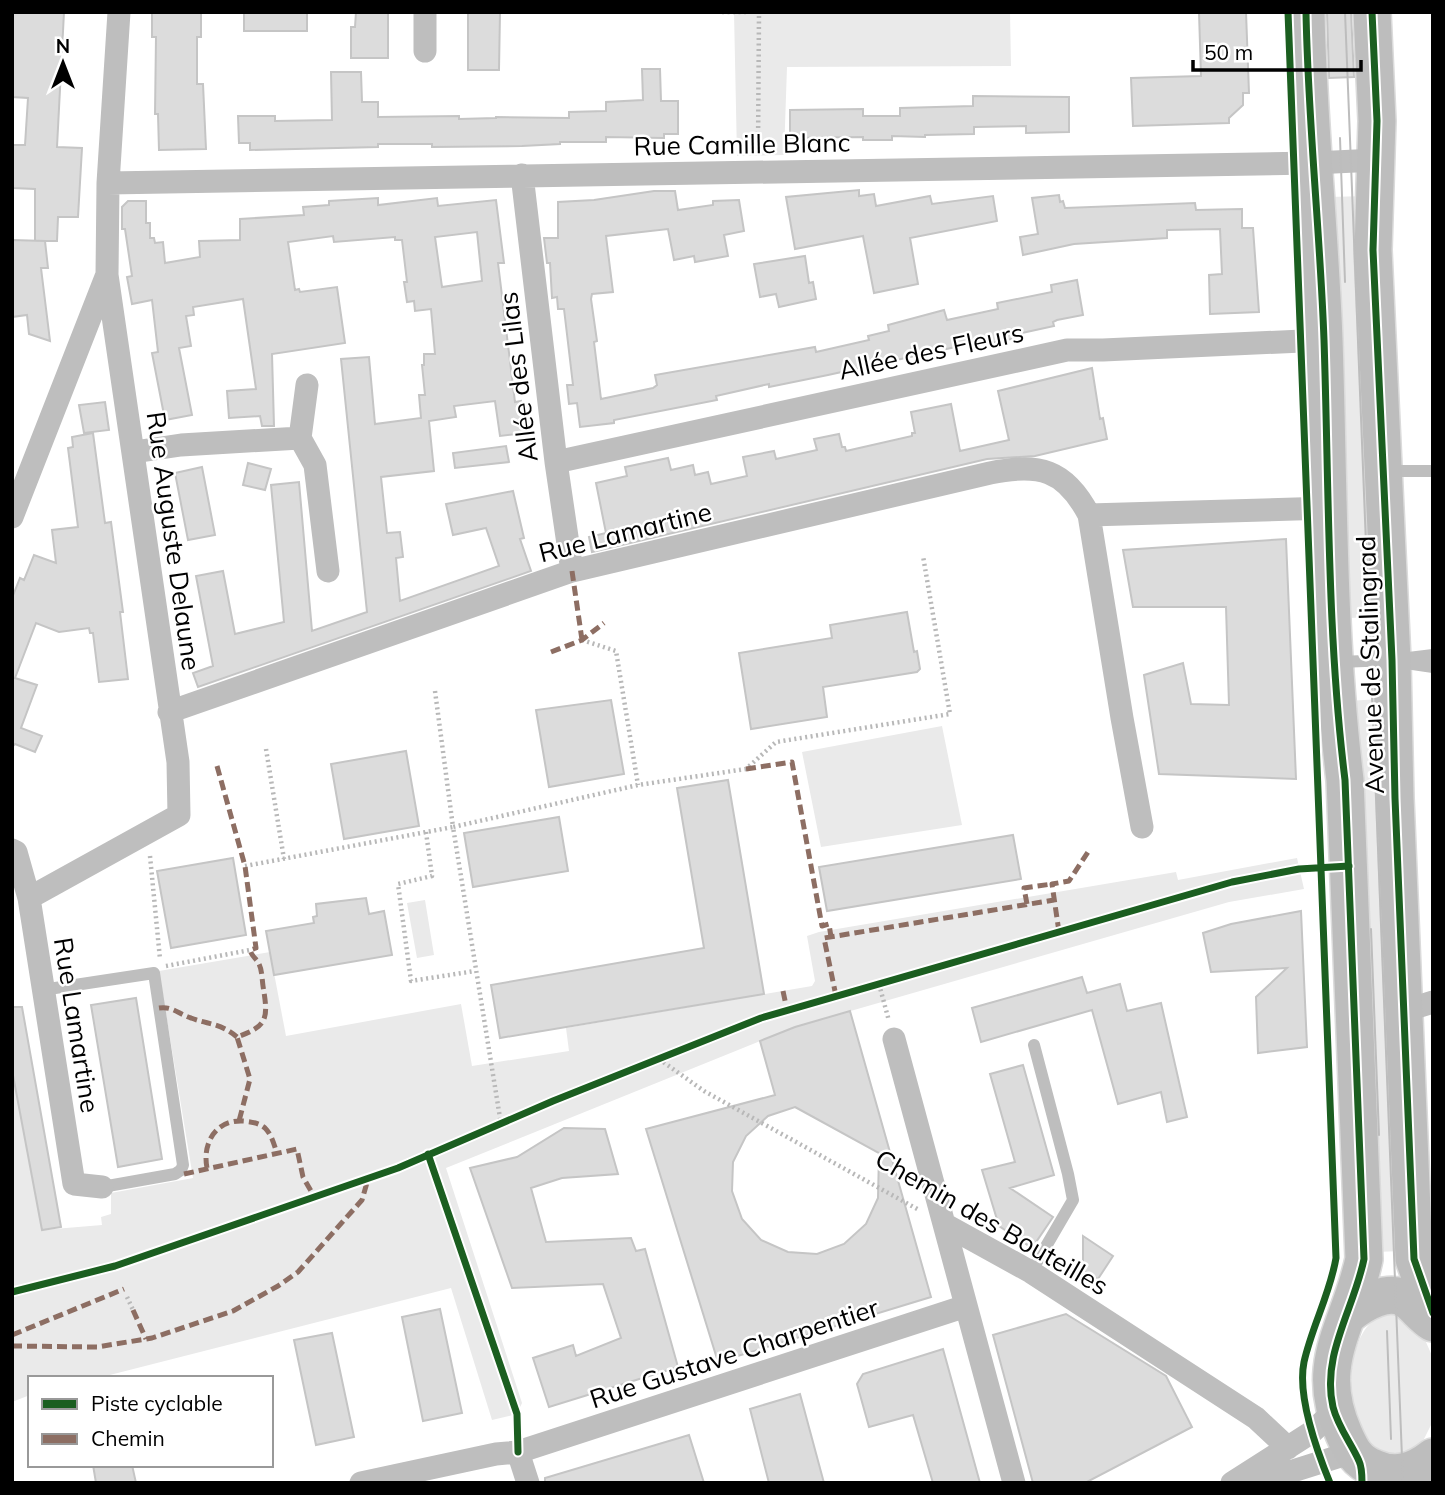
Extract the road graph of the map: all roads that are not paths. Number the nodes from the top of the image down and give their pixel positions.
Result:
1 (119, 12) edge
2 (425, 12) edge
3 (1306, 12) edge
4 (1372, 12) edge
5 (425, 51) dead end
6 (1377, 160) junction
7 (1313, 163) junction
8 (522, 175) junction
9 (108, 183) junction
10 (107, 275) junction
11 (1324, 340) junction
12 (307, 385) dead end
13 (300, 439) junction
14 (134, 452) junction
15 (556, 462) junction
16 (1383, 471) junction
17 (1433, 471) edge
18 (1329, 508) junction
19 (1089, 515) junction
20 (12, 517) edge
21 (328, 571) dead end
22 (572, 571) junction
23 (1433, 655) edge
24 (1392, 660) junction
25 (1334, 662) junction
26 (1433, 667) edge
27 (169, 712) junction
28 (1142, 827) dead end
29 (12, 850) edge
30 (29, 898) junction
31 (42, 990) junction
32 (1418, 1007) edge
33 (894, 1039) road end
34 (1034, 1045) dead end
35 (102, 1187) joint
36 (944, 1224) junction
37 (1031, 1272) junction
38 (966, 1306) junction
39 (1433, 1313) edge
40 (1347, 1316) junction
41 (1433, 1324) edge
42 (1334, 1411) junction
43 (1287, 1448) junction
44 (518, 1452) junction
45 (1433, 1457) edge
46 (1359, 1466) edge
47 (367, 1482) edge
48 (528, 1483) edge
49 (1014, 1483) edge
50 (1232, 1483) edge
51 (1255, 1483) edge

1 - 9 street, Rue Auguste Delaune
2 - 5 street
3 - 7 main road, Avenue de Stalingrad
4 - 6 main road, Avenue de Stalingrad
6 - 7 street, Rue Camille Blanc
6 - 16 main road, Avenue de Stalingrad
7 - 8 street, Rue Camille Blanc
7 - 11 main road, Avenue de Stalingrad
8 - 9 street, Rue Camille Blanc
8 - 15 street, Allée des Lilas
9 - 10 street, Rue Auguste Delaune
10 - 14 street, Rue Auguste Delaune
10 - 20 street, Rue Auguste Delaune
11 - 15 street, Allée des Fleurs
11 - 18 main road, Avenue de Stalingrad
12 - 13 street
13 - 14 street
13 - 21 street
14 - 27 street, Rue Auguste Delaune
15 - 22 street, Allée des Lilas
16 - 17 lane
16 - 24 main road, Avenue de Stalingrad
18 - 19 street
18 - 25 main road, Avenue de Stalingrad
19 - 22 street, Rue Lamartine
19 - 28 street, Rue Lamartine
22 - 27 street, Rue Lamartine
23 - 24 lane
24 - 25 lane
24 - 26 lane
24 - 32 main road, Avenue de Stalingrad
25 - 40 main road, Avenue de Stalingrad
27 - 30 street, Rue Auguste Delaune
29 - 30 street, Rue Lamartine
30 - 31 street, Rue Lamartine
31 - 35 street, Rue Lamartine
31 - 35 lane
32 - 39 main road, Avenue de Stalingrad
33 - 36 street
34 - 37 lane
36 - 37 street, Chemin des Bouteilles
36 - 38 street
37 - 43 street, Chemin des Bouteilles
38 - 44 street, Rue Gustave Charpentier
38 - 49 street
40 - 41 main road
40 - 42 main road, Avenue de Stalingrad
42 - 43 street
42 - 46 main road, Avenue de Stalingrad
43 - 50 street
44 - 47 street, Rue Gustave Charpentier
44 - 48 street
45 - 46 main road
46 - 51 street

